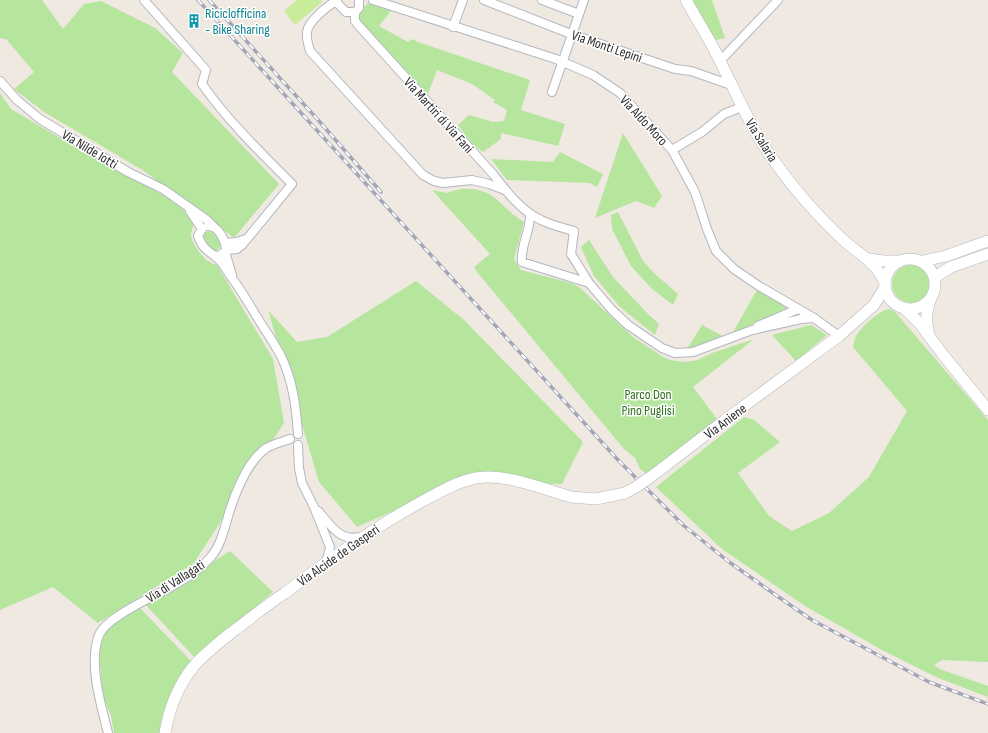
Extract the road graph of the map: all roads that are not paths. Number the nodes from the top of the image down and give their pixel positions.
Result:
1 (144, 0) edge
2 (335, 0) edge
3 (373, 0) edge
4 (463, 0) edge
5 (484, 0) edge
6 (542, 0) edge
7 (584, 0) edge
8 (686, 0) edge
9 (778, 0) edge
10 (358, 7) edge
11 (579, 14) junction
12 (453, 26) junction
13 (572, 34) junction
14 (720, 61) junction
15 (562, 62) junction
16 (0, 81) edge
17 (731, 85) junction
18 (552, 92) dead end
19 (742, 107) junction
20 (672, 150) junction
21 (505, 190) junction
22 (188, 207) junction
23 (530, 214) junction
24 (213, 226) junction
25 (202, 228) junction
26 (988, 241) edge
27 (225, 248) junction
28 (988, 254) edge
29 (215, 256) junction
30 (868, 259) junction
31 (898, 261) junction
32 (923, 261) junction
33 (935, 277) junction
34 (234, 280) junction
35 (589, 282) junction
36 (885, 285) junction
37 (931, 298) junction
38 (900, 307) junction
39 (798, 309) junction
40 (866, 313) junction
41 (814, 318) junction
42 (752, 330) junction
43 (839, 336) junction
44 (933, 341) junction
45 (988, 410) edge
46 (298, 434) junction
47 (290, 439) junction
48 (298, 445) junction
49 (571, 497) joint
50 (314, 507) junction
51 (343, 537) junction
52 (362, 537) junction
53 (330, 547) junction
54 (343, 551) junction
55 (325, 564) junction
56 (108, 733) edge
57 (165, 733) edge

1 - 27 street
2 - 10 street
2 - 21 street
3 - 10 street
3 - 12 street, Via Aldo Moro
4 - 12 street
5 - 13 street, Via Monti Lepini
6 - 11 street
7 - 11 street
8 - 14 street, Via Salaria
9 - 14 street
10 - 21 street, Via Martiri di Via Fani
11 - 13 street
12 - 15 street, Via Aldo Moro
13 - 15 street
13 - 17 street, Via Monti Lepini
14 - 17 street, Via Salaria
15 - 18 street
15 - 20 street, Via Aldo Moro
16 - 22 street, Via Nilde Iotti
17 - 19 street, Via Salaria
19 - 20 street
19 - 30 street, Via Salaria
20 - 39 street, Via Aldo Moro
21 - 23 street, Via Martiri di Via Fani
22 - 24 street, Via Nilde Iotti
22 - 25 street, Via Nilde Iotti
23 - 35 street, Via Martiri di Via Fani
23 - 35 street
24 - 25 street
24 - 27 street
25 - 29 street, Via Nilde Iotti
26 - 32 street
27 - 29 street
27 - 34 street, Via Nilde Iotti
28 - 33 street
29 - 34 street, Via Nilde Iotti
30 - 31 street
30 - 36 street, Via Salaria
31 - 32 street
31 - 36 street
32 - 33 street
33 - 37 street, Via Salaria
34 - 46 street, Via Nilde Iotti
35 - 42 street, Via Martiri di Via Fani
36 - 38 street, Via Salaria
36 - 40 street, Via Aniene
37 - 38 street
37 - 44 street, Via Salaria
38 - 40 street, Via Aniene
38 - 44 street, Via Salaria
39 - 41 street, Via Aldo Moro
39 - 42 street
40 - 43 street, Via Aniene
41 - 42 street
41 - 43 street, Via Aldo Moro
43 - 49 street, Via Aniene, bridge
44 - 45 street, Via Salaria
46 - 47 street
46 - 48 street
47 - 48 street
47 - 56 street, Via di Vallagati
48 - 50 street
49 - 52 street, Via Alcide de Gasperi
50 - 51 street
50 - 53 street
51 - 52 street
51 - 54 street
52 - 54 street, Via Alcide de Gasperi
53 - 54 street
53 - 55 street
54 - 55 street, Via Alcide de Gasperi
55 - 57 street, Via Alcide de Gasperi

